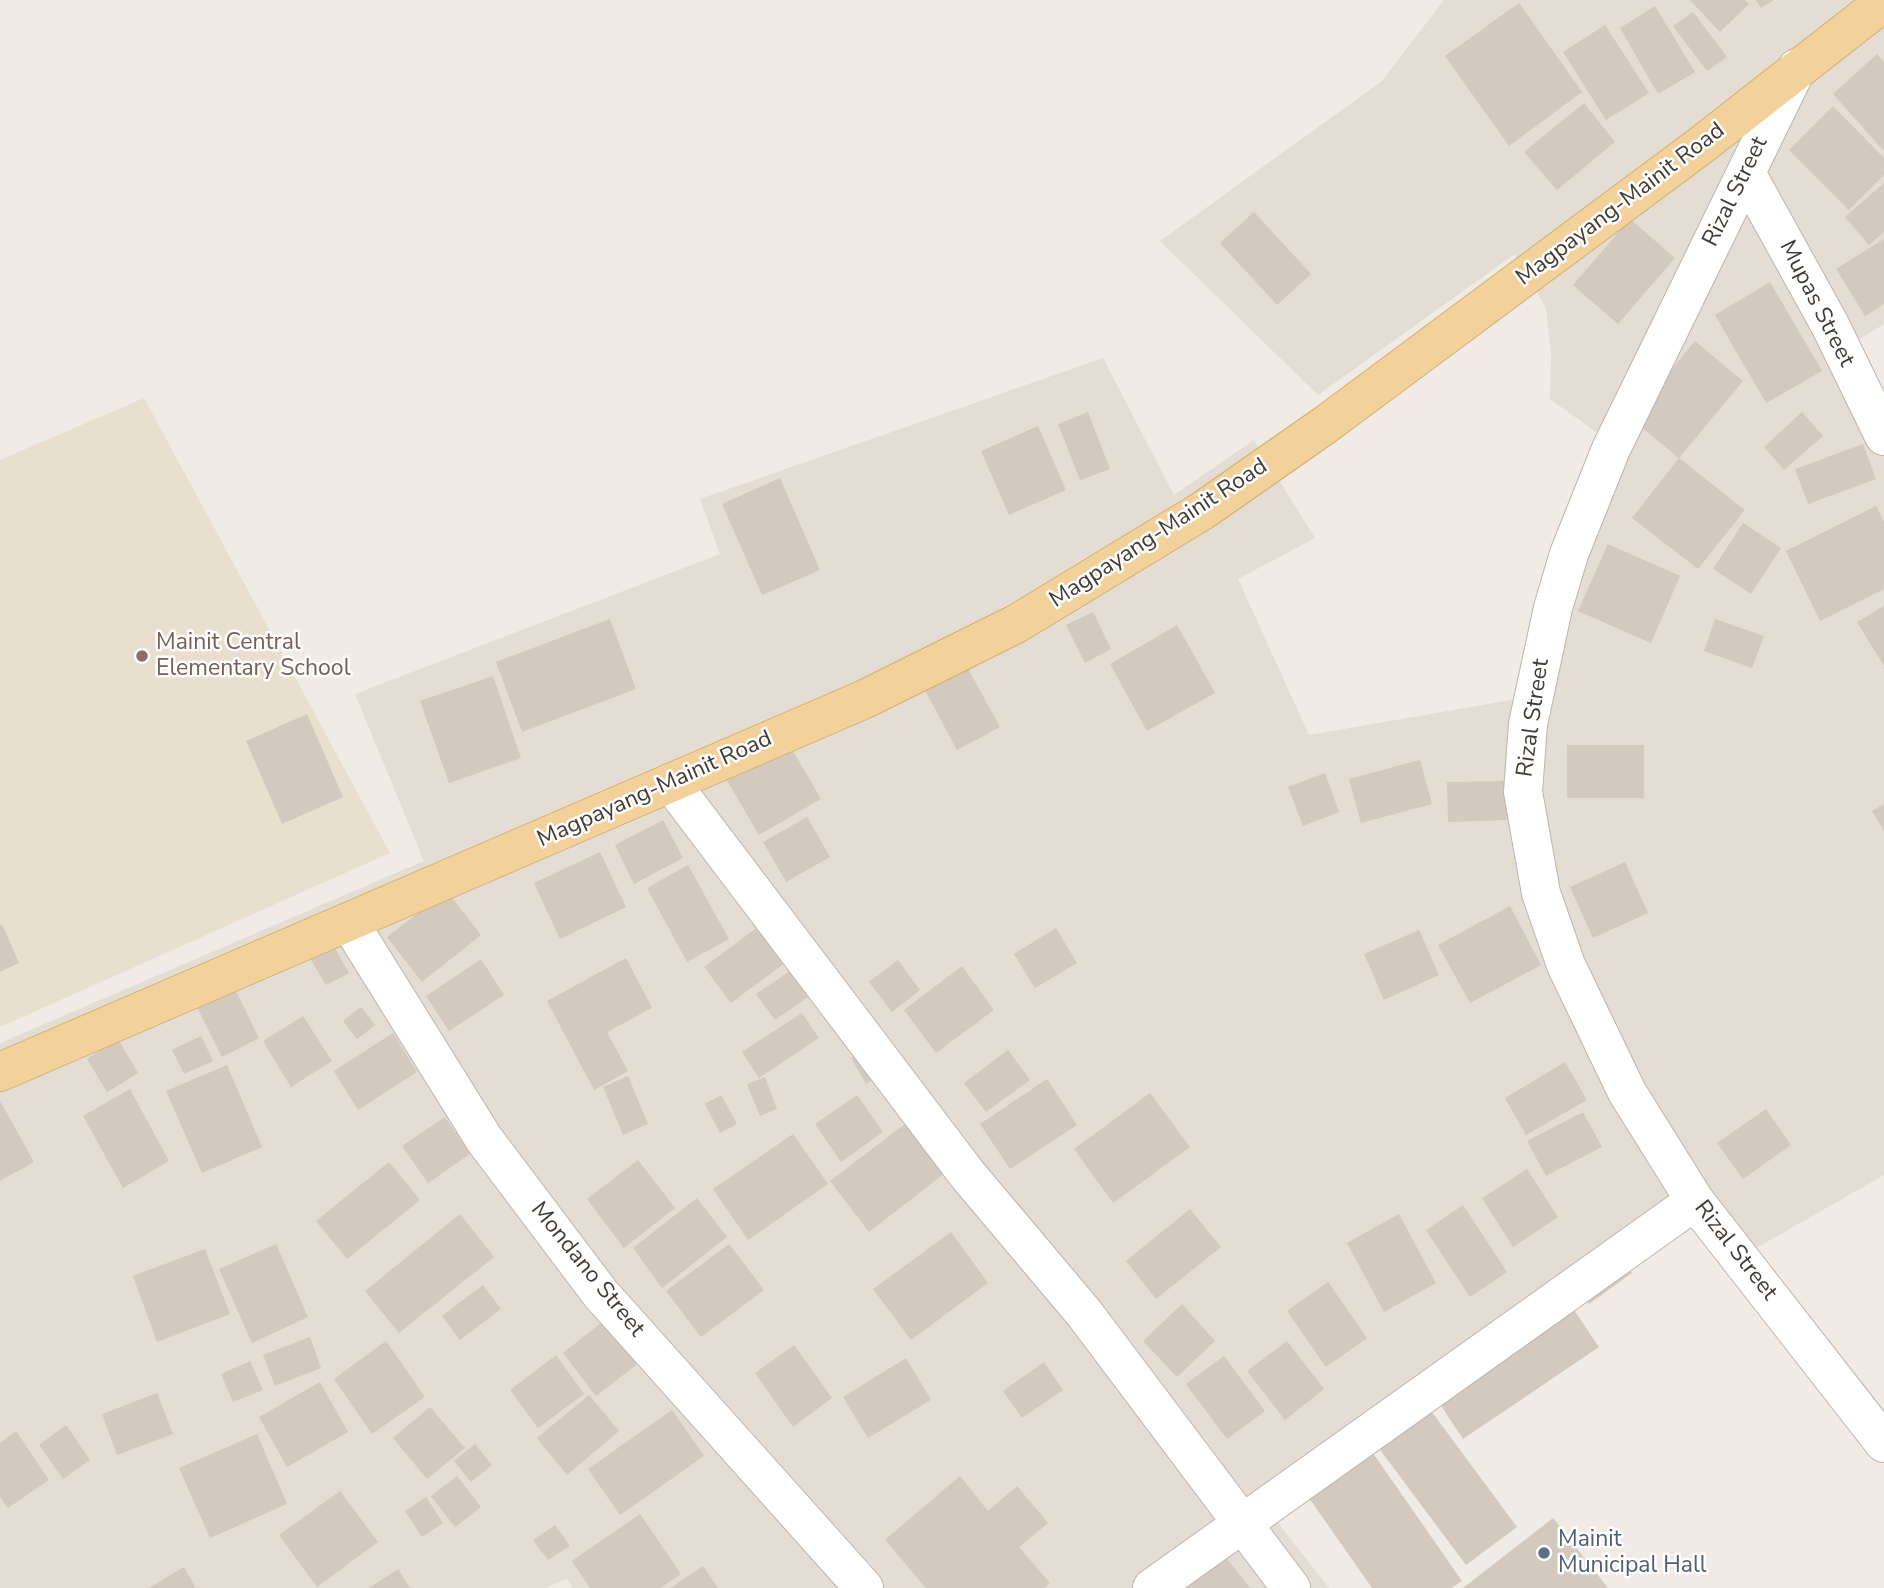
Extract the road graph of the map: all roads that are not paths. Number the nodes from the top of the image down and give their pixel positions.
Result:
1 (1884, 2) edge
2 (1797, 68) junction
3 (1746, 173) junction
4 (1884, 436) edge
5 (671, 783) junction
6 (349, 922) junction
7 (0, 1072) edge
8 (1695, 1201) junction
9 (1884, 1443) edge
10 (1242, 1521) junction
11 (864, 1588) edge
12 (1152, 1588) edge
13 (1292, 1588) edge

1 - 2 main road, Magpayang-Mainit Road
2 - 3 street, Rizal Street
2 - 5 main road, Magpayang-Mainit Road
3 - 4 street, Mupas Street
3 - 8 street, Rizal Street
5 - 6 main road, Magpayang-Mainit Road
5 - 10 street
6 - 7 main road, Magpayang-Mainit Road
6 - 11 street, Mondano Street
8 - 9 street, Rizal Street
8 - 10 street
10 - 12 street
10 - 13 street

